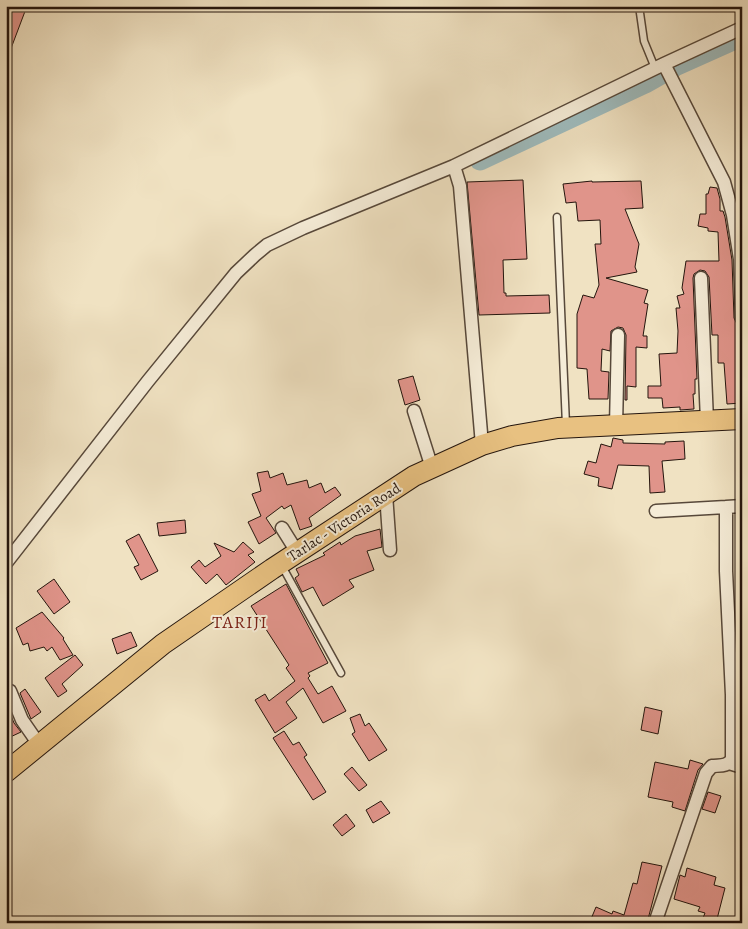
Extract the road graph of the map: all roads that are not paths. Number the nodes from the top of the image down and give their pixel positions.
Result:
1 (639, 6) edge
2 (742, 28) edge
3 (664, 69) junction
4 (454, 167) junction
5 (557, 216) dead end
6 (701, 278) dead end
7 (742, 318) edge
8 (618, 335) dead end
9 (414, 411) dead end
10 (742, 419) edge
11 (707, 421) junction
12 (616, 426) junction
13 (566, 428) junction
14 (482, 445) junction
15 (432, 468) junction
16 (386, 494) junction
17 (742, 506) edge
18 (726, 507) junction
19 (656, 511) dead end
20 (282, 528) dead end
21 (390, 550) dead end
22 (289, 557) junction
23 (6, 563) edge
24 (341, 673) dead end
25 (10, 691) dead end
26 (40, 746) junction
27 (736, 765) edge
28 (6, 772) edge
29 (655, 923) edge

1 - 3 lane
2 - 3 street
3 - 4 street
3 - 7 street
4 - 14 street
4 - 23 street
5 - 13 lane
6 - 11 street
8 - 12 street
9 - 15 street
10 - 11 main road, Tarlac - Victoria Road
11 - 12 main road, Tarlac - Victoria Road
12 - 13 main road, Tarlac - Victoria Road
13 - 14 main road, Tarlac - Victoria Road
14 - 15 main road, Tarlac - Victoria Road
15 - 16 main road, Tarlac - Victoria Road
16 - 21 street
16 - 22 main road, Tarlac - Victoria Road
17 - 18 street
18 - 19 street
18 - 27 street
20 - 22 street
22 - 24 lane
22 - 26 main road, Tarlac - Victoria Road
25 - 26 street
26 - 28 main road, Tarlac - Victoria Road
27 - 29 street

